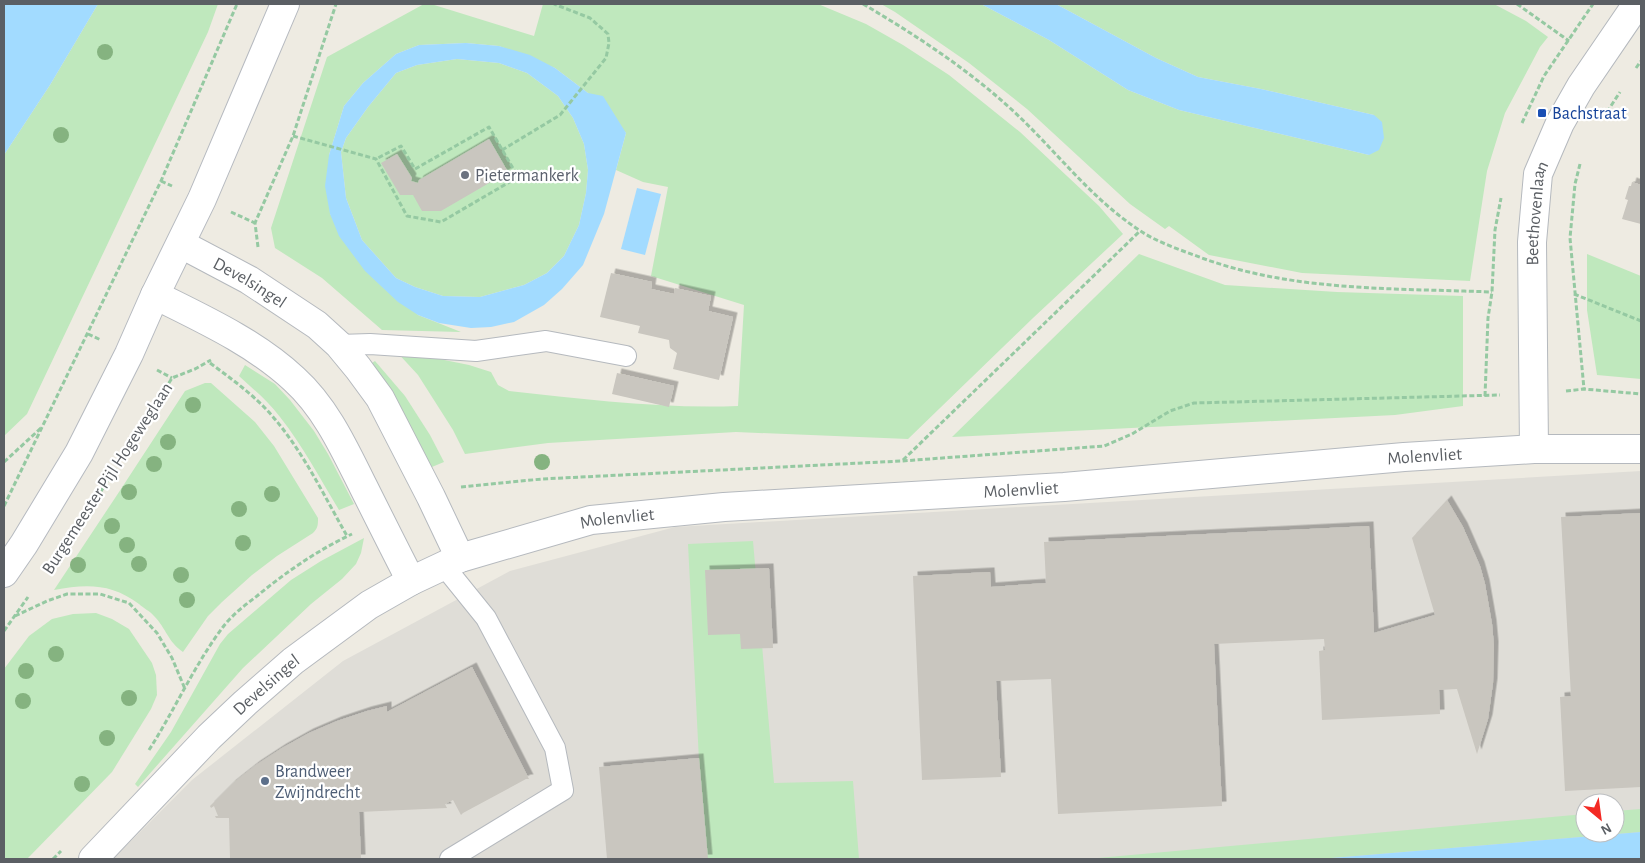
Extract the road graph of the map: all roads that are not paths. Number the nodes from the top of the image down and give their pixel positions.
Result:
1 (285, 4) edge
2 (1637, 4) edge
3 (181, 244) junction
4 (155, 295) junction
5 (339, 346) junction
6 (626, 356) dead end
7 (1534, 449) junction
8 (1641, 449) edge
9 (452, 562) junction
10 (4, 573) edge
11 (411, 581) junction
12 (93, 859) edge
13 (450, 859) edge

1 - 3 street, Burgemeester Pijl Hogeweglaan
2 - 7 street, Beethovenlaan
3 - 4 street, Burgemeester Pijl Hogeweglaan
3 - 5 street, Develsingel
4 - 10 street, Burgemeester Pijl Hogeweglaan
4 - 11 street
5 - 6 lane
5 - 9 street, Develsingel
7 - 8 street, Molenvliet
7 - 9 street, Molenvliet
9 - 11 street, Molenvliet
9 - 13 lane
11 - 12 street, Develsingel

